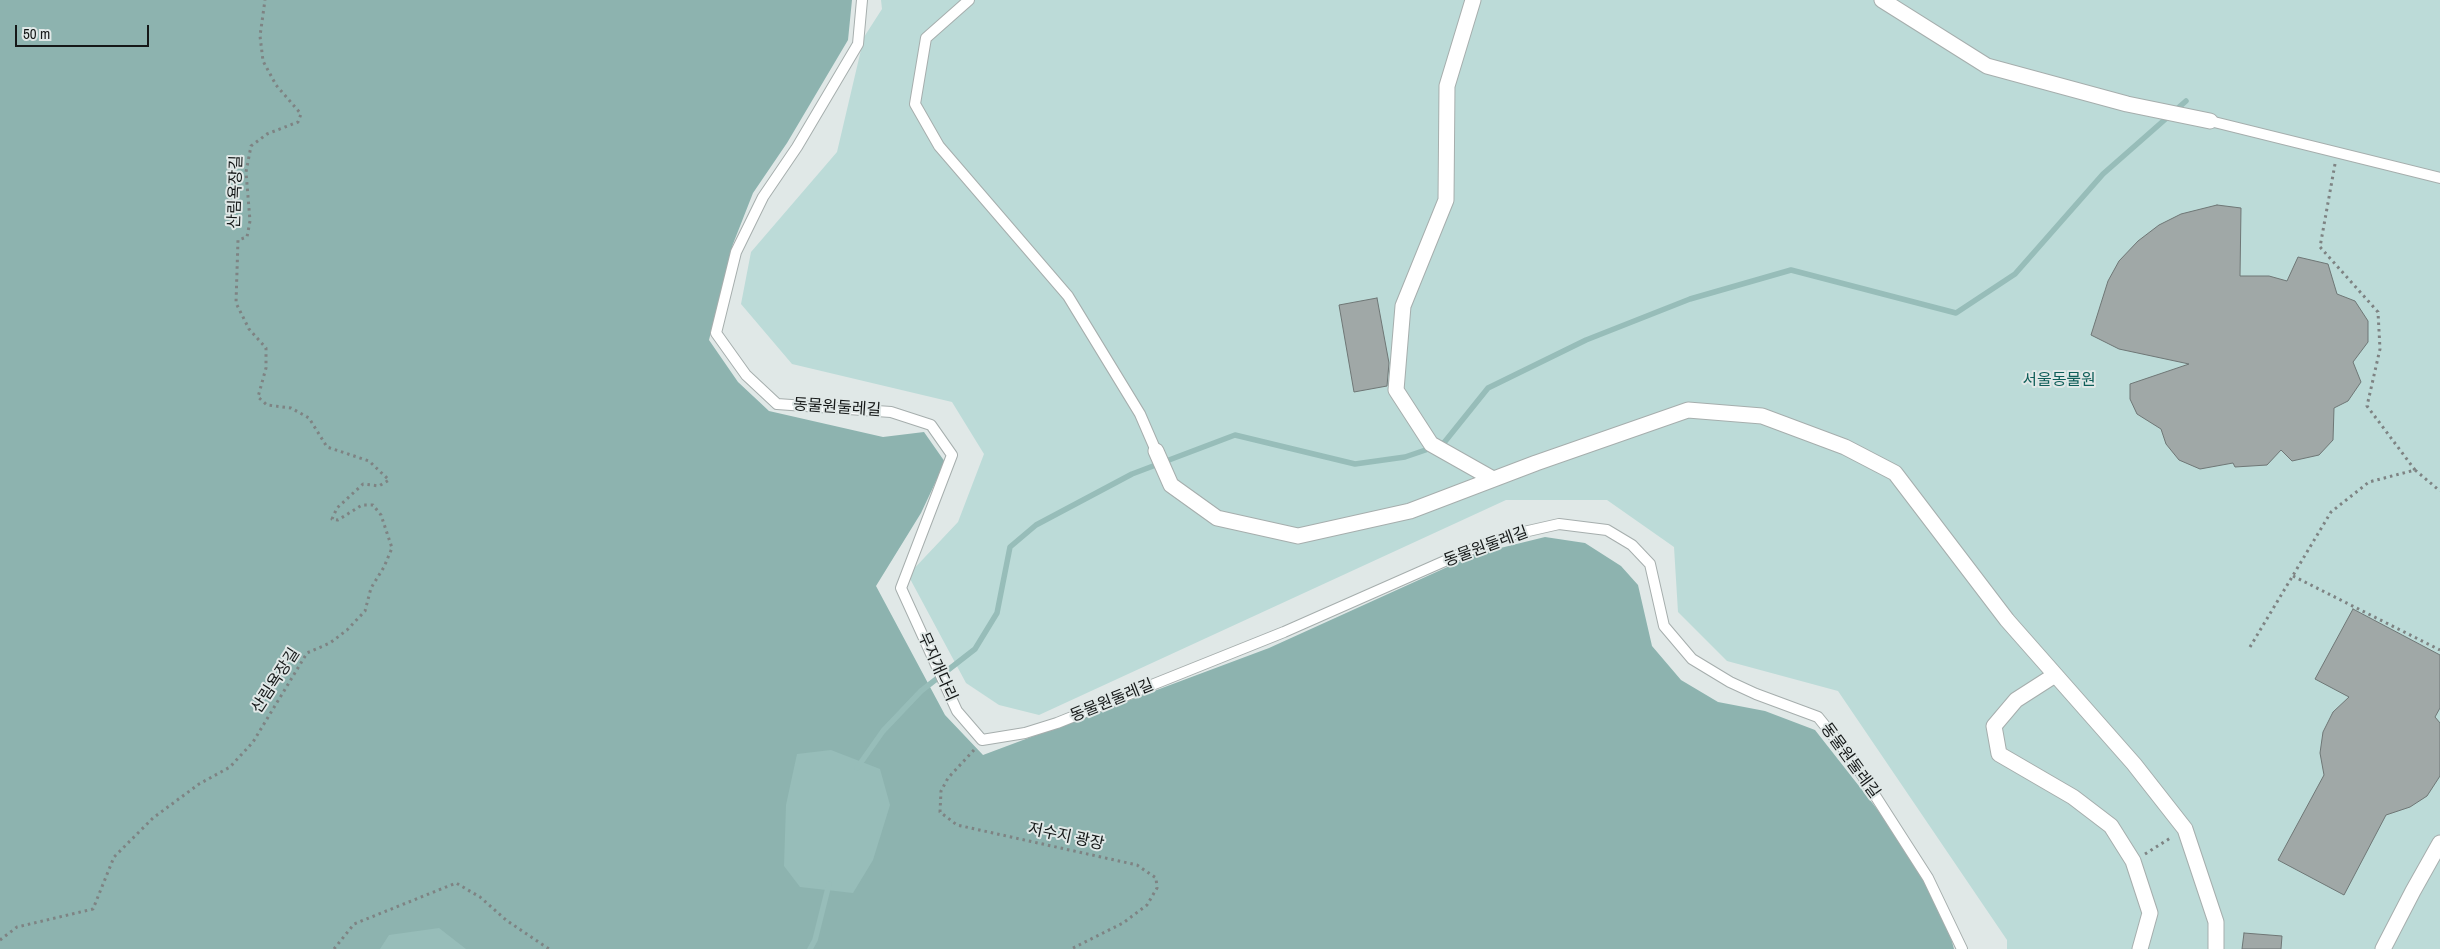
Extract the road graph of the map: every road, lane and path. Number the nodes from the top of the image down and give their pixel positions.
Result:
1 (265, 0) edge
2 (862, 0) edge
3 (969, 0) edge
4 (1473, 0) edge
5 (1882, 0) edge
6 (2210, 121) joint
7 (2338, 152) junction
8 (2440, 178) edge
9 (1156, 451) joint
10 (2415, 470) junction
11 (1493, 479) junction
12 (2440, 491) edge
13 (2292, 576) junction
14 (916, 622) joint
15 (2250, 647) dead end
16 (2440, 650) edge
17 (2056, 675) junction
18 (982, 740) junction
19 (2185, 829) junction
20 (2440, 843) edge
21 (2133, 861) junction
22 (0, 940) edge
23 (334, 949) edge
24 (549, 949) edge
25 (1070, 949) edge
26 (1962, 949) edge
27 (2140, 949) edge
28 (2216, 949) edge
29 (2383, 949) edge

1 - 22 path, 산림욕장길
2 - 14 lane, 동물원둘레길
3 - 9 lane
4 - 11 street
5 - 6 street
6 - 7 lane
7 - 8 lane
7 - 10 path
9 - 11 street
10 - 12 path
10 - 13 path
11 - 17 street
13 - 15 path
13 - 16 path
14 - 18 lane, 무지개다리
17 - 19 street
17 - 21 street
18 - 25 path, 저수지 광장
18 - 26 lane, 동물원둘레길
19 - 21 path
19 - 28 street
20 - 29 street
21 - 27 street
23 - 24 path

